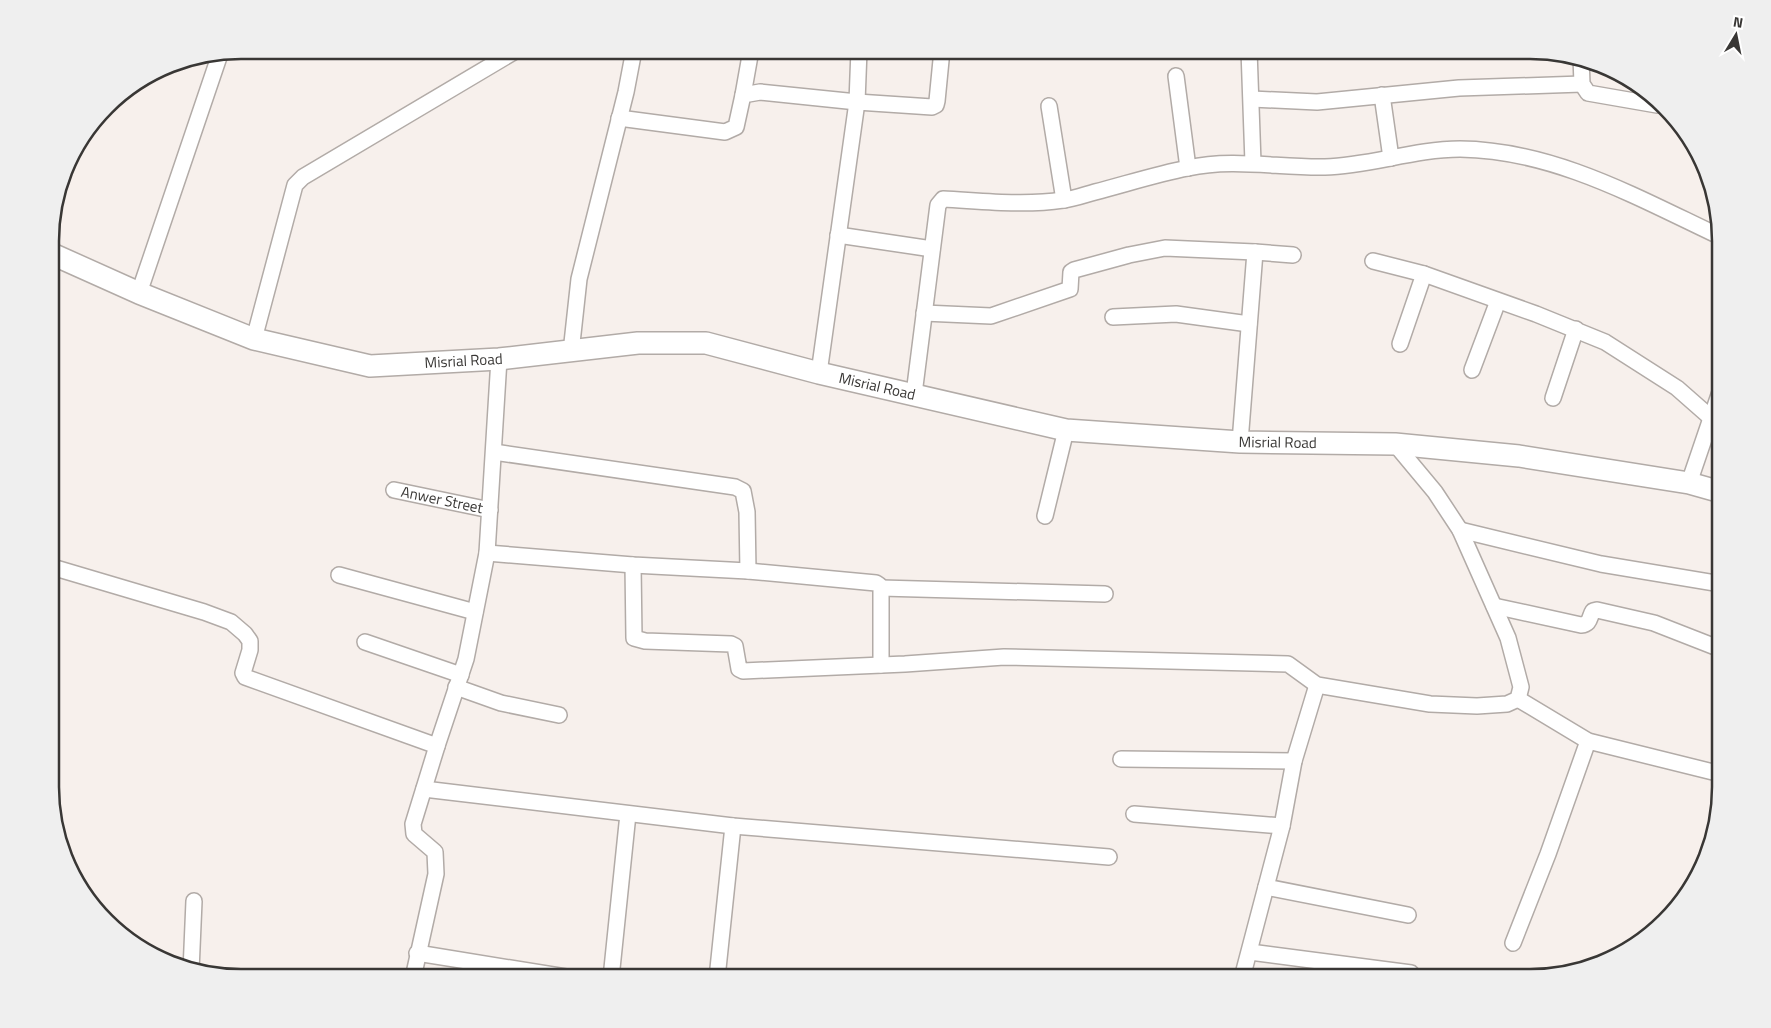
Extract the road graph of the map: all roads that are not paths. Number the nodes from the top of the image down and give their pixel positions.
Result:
1 (502, 59) edge
2 (632, 59) edge
3 (749, 59) edge
4 (859, 59) edge
5 (941, 59) edge
6 (1250, 59) edge
7 (218, 60) edge
8 (1582, 66) edge
9 (1176, 76) dead end
10 (1582, 84) junction
11 (743, 95) junction
12 (1382, 95) junction
13 (1252, 99) junction
14 (857, 102) junction
15 (1650, 104) edge
16 (1049, 106) dead end
17 (619, 118) junction
18 (1391, 158) junction
19 (1253, 163) junction
20 (1188, 168) junction
21 (1064, 200) junction
22 (838, 234) junction
23 (1712, 234) edge
24 (932, 249) junction
25 (1255, 252) junction
26 (1293, 255) dead end
27 (59, 257) edge
28 (1373, 261) dead end
29 (1424, 274) junction
30 (139, 293) junction
31 (1498, 301) junction
32 (924, 313) junction
33 (1113, 316) dead end
34 (1249, 324) junction
35 (1576, 330) junction
36 (254, 339) junction
37 (1400, 344) dead end
38 (571, 352) junction
39 (499, 359) junction
40 (1472, 370) dead end
41 (819, 373) junction
42 (914, 394) junction
43 (1552, 398) dead end
44 (1712, 413) edge
45 (1710, 418) junction
46 (1066, 430) junction
47 (1240, 442) junction
48 (1395, 444) junction
49 (494, 452) junction
50 (1688, 483) junction
51 (394, 490) dead end
52 (1712, 490) edge
53 (490, 510) junction
54 (1045, 516) dead end
55 (1460, 530) junction
56 (487, 553) junction
57 (633, 565) junction
58 (59, 569) edge
59 (748, 571) junction
60 (340, 575) dead end
61 (1712, 583) edge
62 (881, 588) junction
63 (1105, 594) dead end
64 (1494, 606) junction
65 (475, 612) junction
66 (365, 642) dead end
67 (1712, 646) edge
68 (882, 665) junction
69 (459, 681) junction
70 (1317, 686) junction
71 (1518, 699) junction
72 (560, 715) dead end
73 (1588, 741) junction
74 (437, 746) junction
75 (1121, 759) dead end
76 (1294, 761) junction
77 (1712, 772) edge
78 (424, 789) junction
79 (628, 814) junction
80 (1134, 814) dead end
81 (733, 826) junction
82 (1282, 826) junction
83 (1109, 857) dead end
84 (1266, 887) junction
85 (194, 901) dead end
86 (1408, 915) dead end
87 (1513, 943) dead end
88 (1250, 952) junction
89 (418, 953) junction
90 (191, 962) edge
91 (415, 969) edge
92 (517, 969) edge
93 (613, 969) edge
94 (718, 969) edge
95 (1245, 969) edge
96 (1380, 969) edge

1 - 36 street
2 - 17 street
3 - 11 street
4 - 14 street
5 - 14 street
6 - 13 street
7 - 30 street
8 - 10 street
9 - 20 street
10 - 12 street
10 - 15 street
11 - 14 street
11 - 17 street
12 - 13 street
12 - 18 street
13 - 19 street
14 - 22 street
16 - 21 street
17 - 38 street
18 - 19 street
18 - 23 street
19 - 20 street
20 - 21 street
21 - 24 street
22 - 24 street
22 - 41 street
24 - 32 street
25 - 26 street
25 - 32 street
25 - 34 street
27 - 30 main road, Misrial Road
28 - 29 street
29 - 31 street
29 - 37 street
30 - 36 main road, Misrial Road
31 - 35 street
31 - 40 street
32 - 42 street
33 - 34 street
34 - 47 street
35 - 43 street
35 - 45 street
36 - 39 main road, Misrial Road
38 - 39 main road, Misrial Road
38 - 41 main road, Misrial Road
39 - 49 street
41 - 42 main road, Misrial Road
42 - 46 main road, Misrial Road
44 - 45 street
45 - 50 street
46 - 47 main road, Misrial Road
46 - 54 street
47 - 48 main road, Misrial Road
48 - 50 main road, Misrial Road
48 - 55 street
49 - 53 street
49 - 59 street
50 - 52 main road, Misrial Road
51 - 53 street, Anwer Street
53 - 56 street
55 - 61 street
55 - 64 street
56 - 57 street
56 - 65 street
57 - 59 street
57 - 68 street
58 - 74 street
59 - 62 street
60 - 65 street
62 - 63 street
62 - 68 street
64 - 67 street
64 - 71 street
65 - 69 street
66 - 69 street
68 - 70 street
69 - 72 street
69 - 74 street
70 - 71 street
70 - 76 street
71 - 73 street
73 - 77 street
73 - 87 street
74 - 78 street
75 - 76 street
76 - 82 street
78 - 79 street
78 - 89 street
79 - 81 street
79 - 93 street
80 - 82 street
81 - 83 street
81 - 94 street
82 - 84 street
84 - 86 street
84 - 88 street
85 - 90 street
88 - 95 street
88 - 96 street
89 - 91 street
89 - 92 street

